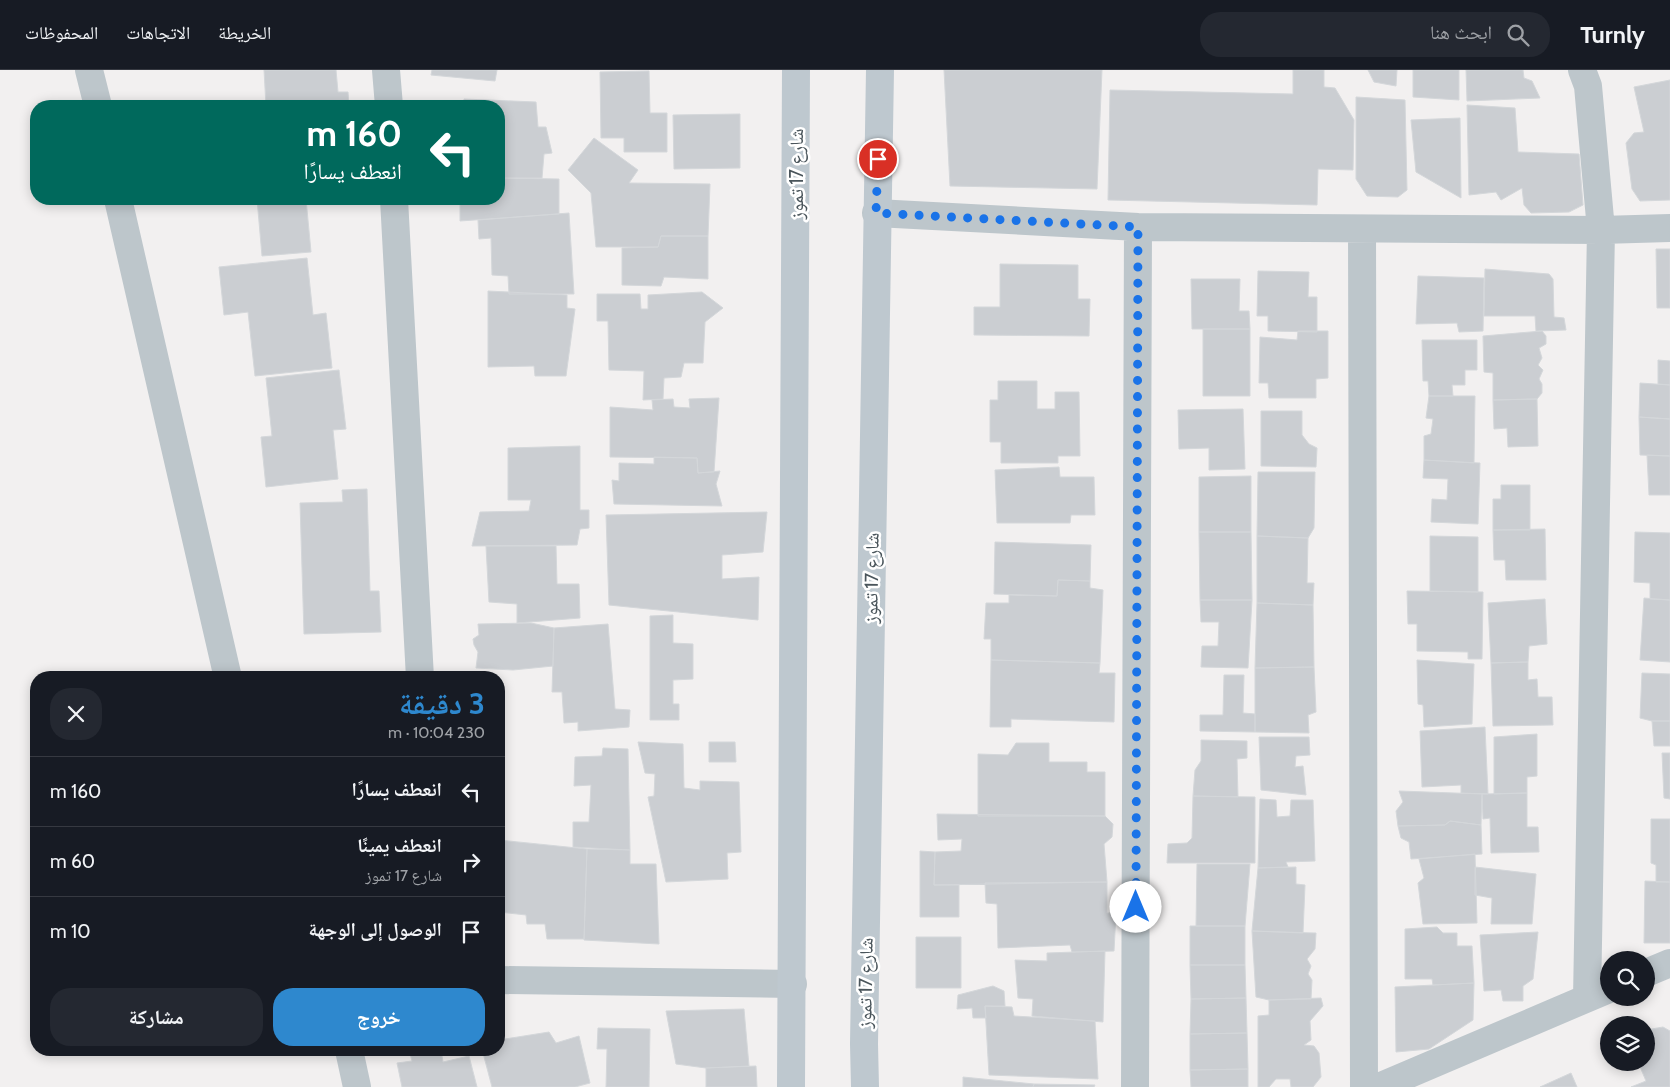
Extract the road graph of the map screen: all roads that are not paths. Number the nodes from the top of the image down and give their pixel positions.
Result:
1 (90, 70) edge
2 (386, 70) edge
3 (796, 70) edge
4 (880, 70) edge
5 (1582, 70) edge
6 (97, 100) edge
7 (388, 100) edge
8 (119, 205) edge
9 (394, 205) edge
10 (876, 213) junction
11 (1138, 227) junction
12 (1670, 228) edge
13 (1362, 229) junction
14 (1601, 230) junction
15 (226, 671) edge
16 (420, 671) edge
17 (1670, 963) edge
18 (1655, 969) edge
19 (505, 980) edge
20 (793, 984) junction
21 (1598, 994) edge
22 (351, 1056) edge
23 (357, 1087) edge
24 (791, 1087) edge
25 (865, 1087) edge
26 (1135, 1087) edge
27 (1364, 1087) edge
28 (1379, 1087) edge

1 - 6 street
2 - 7 street
3 - 20 main road, شارع 17 تموز
4 - 10 main road, شارع 17 تموز
5 - 14 street
8 - 15 street
9 - 16 street
10 - 11 street
10 - 25 main road, شارع 17 تموز
11 - 13 street
11 - 26 street
12 - 14 street
13 - 14 street
13 - 27 street
14 - 21 street
17 - 18 street
19 - 20 street
20 - 24 main road, شارع 17 تموز
21 - 28 street
22 - 23 street

